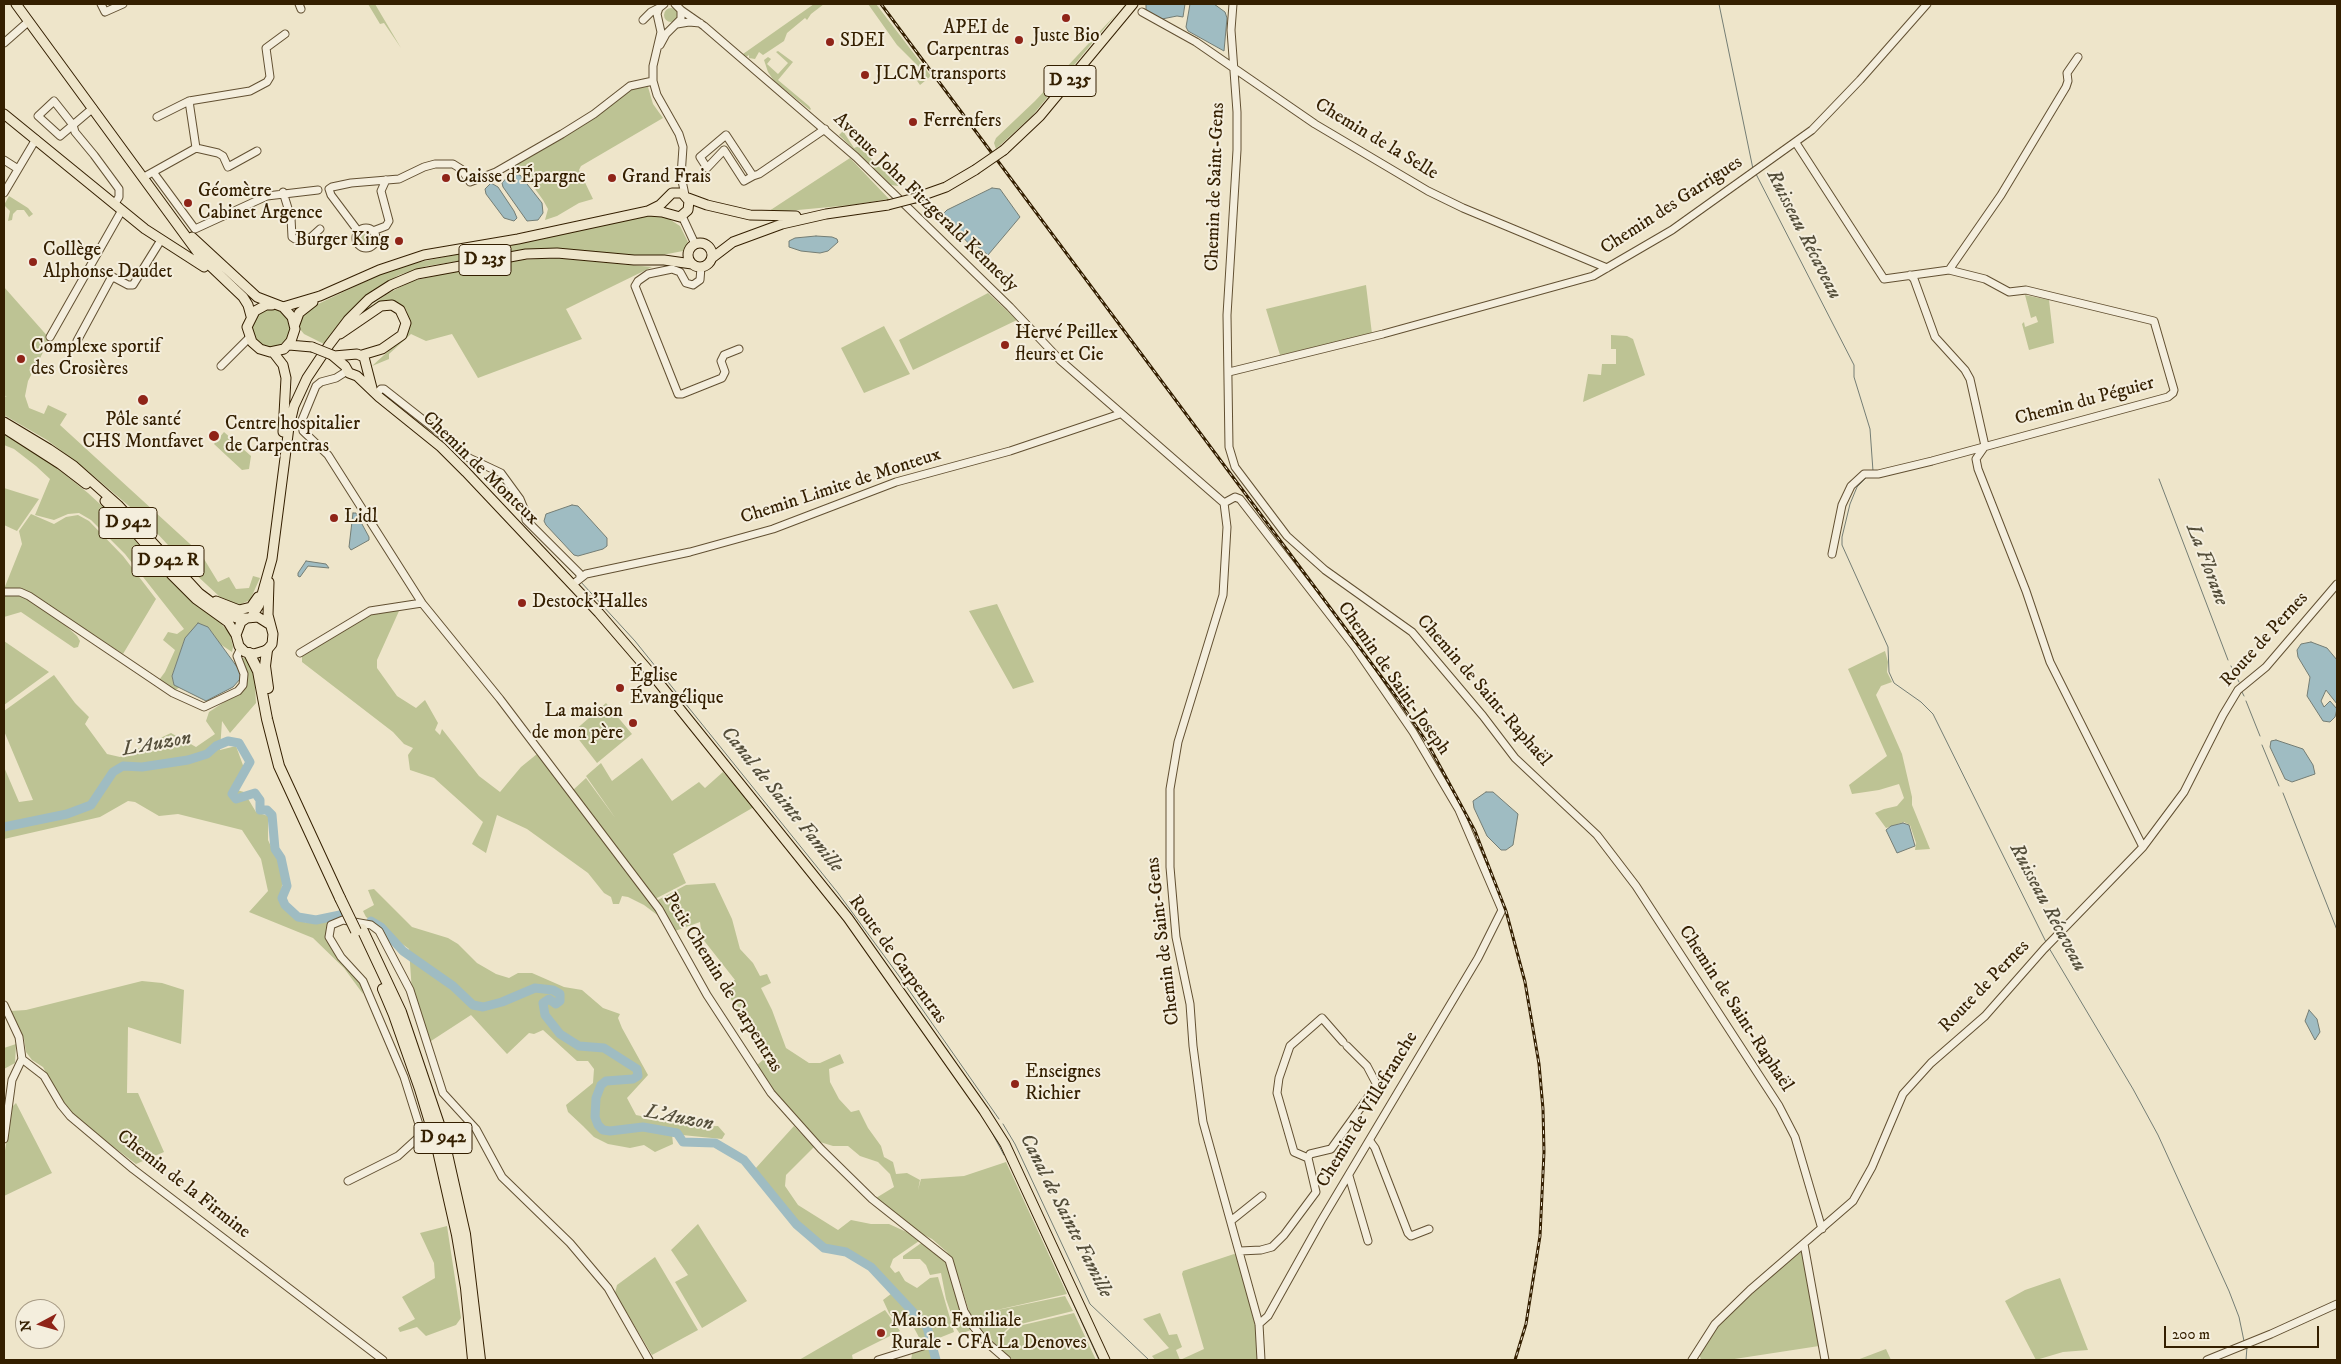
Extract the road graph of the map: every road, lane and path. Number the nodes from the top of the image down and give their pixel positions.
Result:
1 (16, 4) edge
2 (101, 4) edge
3 (123, 4) edge
4 (675, 4) edge
5 (1233, 4) edge
6 (1927, 4) edge
7 (662, 5) edge
8 (1132, 5) edge
9 (681, 10) junction
10 (1142, 12) dead end
11 (659, 20) junction
12 (29, 21) junction
13 (700, 23) junction
14 (676, 25) junction
15 (285, 34) dead end
16 (4, 42) edge
17 (656, 54) junction
18 (2078, 57) dead end
19 (1233, 66) junction
20 (653, 81) junction
21 (189, 101) junction
22 (93, 108) junction
23 (4, 114) edge
24 (157, 117) dead end
25 (73, 125) junction
26 (825, 129) junction
27 (36, 139) junction
28 (1796, 143) junction
29 (196, 148) junction
30 (257, 152) dead end
31 (4, 160) edge
32 (18, 169) junction
33 (153, 172) junction
34 (681, 176) junction
35 (753, 176) junction
36 (144, 177) junction
37 (386, 180) junction
38 (318, 190) dead end
39 (284, 192) junction
40 (4, 193) edge
41 (669, 196) junction
42 (686, 196) junction
43 (118, 207) junction
44 (648, 211) junction
45 (668, 213) junction
46 (171, 214) junction
47 (826, 214) junction
48 (682, 216) junction
49 (320, 229) dead end
50 (358, 231) junction
51 (373, 231) junction
52 (185, 236) junction
53 (161, 240) junction
54 (732, 242) junction
55 (707, 245) junction
56 (175, 246) junction
57 (692, 248) junction
58 (201, 257) junction
59 (712, 258) junction
60 (664, 260) junction
61 (696, 266) junction
62 (1608, 268) junction
63 (1949, 270) junction
64 (229, 273) junction
65 (1910, 274) junction
66 (236, 291) junction
67 (320, 296) junction
68 (272, 305) junction
69 (282, 308) junction
70 (251, 316) junction
71 (295, 328) junction
72 (50, 337) dead end
73 (249, 338) junction
74 (78, 341) dead end
75 (332, 341) junction
76 (288, 345) junction
77 (311, 346) junction
78 (740, 349) dead end
79 (382, 350) junction
80 (273, 352) junction
81 (333, 355) junction
82 (362, 355) junction
83 (350, 356) junction
84 (221, 366) dead end
85 (367, 366) junction
86 (346, 368) junction
87 (1229, 372) junction
88 (357, 376) junction
89 (374, 392) junction
90 (1120, 414) junction
91 (4, 422) edge
92 (4, 428) edge
93 (1985, 446) junction
94 (285, 457) junction
95 (1224, 503) junction
96 (1832, 554) dead end
97 (270, 567) junction
98 (561, 573) joint
99 (580, 577) junction
100 (2337, 584) edge
101 (572, 585) junction
102 (4, 592) edge
103 (262, 594) junction
104 (202, 595) junction
105 (422, 603) junction
106 (250, 617) junction
107 (269, 624) junction
108 (236, 635) junction
109 (267, 650) junction
110 (245, 651) junction
111 (300, 652) dead end
112 (2143, 847) junction
113 (343, 897) junction
114 (1502, 910) joint
115 (359, 930) junction
116 (4, 1005) edge
117 (22, 1059) junction
118 (4, 1139) edge
119 (1370, 1141) junction
120 (1308, 1158) junction
121 (1348, 1176) junction
122 (348, 1181) dead end
123 (1262, 1196) dead end
124 (1232, 1220) junction
125 (1429, 1229) dead end
126 (1822, 1229) junction
127 (1368, 1241) dead end
128 (1804, 1244) junction
129 (1240, 1251) junction
130 (2337, 1304) edge
131 (1259, 1324) junction
132 (923, 1346) dead end
133 (383, 1360) edge
134 (473, 1360) edge
135 (480, 1360) edge
136 (649, 1360) edge
137 (878, 1360) edge
138 (1007, 1360) edge
139 (1105, 1360) edge
140 (1261, 1360) edge
141 (1692, 1360) edge
142 (1825, 1360) edge
143 (2208, 1360) edge

1 - 12 main road
2 - 3 street
4 - 9 street, Avenue John Fitzgerald Kennedy
5 - 19 street, Chemin de Saint-Gens
6 - 28 street, Chemin des Garrigues
7 - 11 street
7 - 11 street
8 - 47 main road, D 235, bridge
9 - 13 street, Avenue John Fitzgerald Kennedy
9 - 14 street
10 - 19 street, Chemin de la Selle
11 - 14 street
11 - 17 street
12 - 16 street
12 - 22 main road
13 - 14 street
13 - 26 street, Avenue John Fitzgerald Kennedy
14 - 17 street
15 - 21 street
17 - 20 street
18 - 63 street
19 - 62 street, Chemin de la Selle
19 - 87 street, Chemin de Saint-Gens
20 - 34 street
20 - 37 street
21 - 24 street
21 - 29 street
22 - 25 street
22 - 36 main road
23 - 27 main road
25 - 25 street
25 - 43 street
26 - 35 street
26 - 90 street, Avenue John Fitzgerald Kennedy
27 - 32 street
27 - 43 main road
28 - 62 street, Chemin des Garrigues
28 - 65 street, Chemin du Péguier
29 - 30 street
29 - 33 street
31 - 32 street
32 - 40 street
33 - 36 street
33 - 39 street
34 - 41 street
34 - 42 street
35 - 35 street
36 - 46 main road
37 - 50 street
37 - 51 street
38 - 39 street
39 - 49 street
41 - 42 main road
41 - 44 main road
41 - 45 main road
42 - 47 main road
42 - 48 main road
43 - 53 main road
43 - 72 street
44 - 45 main road
44 - 67 main road
45 - 48 main road
46 - 52 main road
46 - 64 main road
47 - 54 main road, D 235
48 - 57 street
50 - 51 street
50 - 51 street
52 - 56 main road
52 - 58 main road
53 - 56 main road
53 - 66 main road
53 - 74 street
54 - 55 main road, D 235
54 - 59 main road, D 235
55 - 57 main road
55 - 59 main road
56 - 58 main road
57 - 60 main road, D 235
57 - 61 main road
58 - 64 main road
58 - 66 main road
59 - 61 main road
60 - 61 main road, D 235
60 - 75 main road, D 235
61 - 78 street
62 - 87 street, Chemin des Garrigues
63 - 65 street, Chemin du Péguier
63 - 93 street, Chemin du Péguier
64 - 68 main road
65 - 93 street
66 - 70 main road
67 - 69 main road
67 - 71 main road
68 - 69 main road
68 - 70 main road
69 - 71 main road
70 - 73 main road
71 - 76 main road
71 - 77 main road
73 - 80 main road
73 - 84 street
75 - 79 main road
75 - 94 main road, D 235
76 - 77 main road
76 - 80 main road
77 - 81 main road, bridge
79 - 82 main road
79 - 85 main road
80 - 94 main road
81 - 83 main road
81 - 86 main road
82 - 83 main road
82 - 85 main road
83 - 86 main road
85 - 88 main road
85 - 89 main road
86 - 88 main road
86 - 105 street, Petit Chemin de Carpentras
87 - 126 street, Chemin de Saint-Raphaël
88 - 89 main road, Chemin de Monteux
89 - 98 main road, Chemin de Monteux
89 - 99 street
90 - 95 street
90 - 99 street, Chemin Limite de Monteux
91 - 104 main road, D 942 R
92 - 108 main road, D 942
93 - 96 street, Chemin du Péguier
93 - 112 street
94 - 97 main road, D 235
95 - 114 street, Chemin de Saint-Joseph
95 - 124 street, Chemin de Saint-Gens
97 - 103 main road
97 - 107 main road
98 - 101 main road, Route de Carpentras
99 - 101 street
100 - 112 street, Route de Pernes
101 - 139 main road, Route de Carpentras
102 - 110 street
103 - 104 main road
103 - 106 main road
104 - 106 main road, D 942 R
105 - 111 street
105 - 138 street, Petit Chemin de Carpentras
106 - 107 main road
106 - 108 main road
107 - 109 main road
108 - 110 main road
109 - 110 main road
109 - 113 highway, D 942
110 - 113 highway, D 942
112 - 126 street, Route de Pernes
113 - 115 highway, D 942
114 - 119 street, Chemin de Villefranche
115 - 134 highway, D 942
115 - 135 highway, D 942
116 - 117 street
117 - 118 street
117 - 133 street, Chemin de la Firmine
119 - 121 street, Chemin de Villefranche
119 - 125 street
120 - 120 street
120 - 129 street
121 - 127 street
121 - 131 street, Chemin de Villefranche
122 - 136 street
123 - 124 street
124 - 129 street, Chemin de Saint-Gens
126 - 128 street, Route de Pernes
128 - 141 street, Route de Pernes
128 - 142 street
129 - 131 street, Chemin de Saint-Gens
130 - 143 street
131 - 140 street, Chemin de Saint-Gens
132 - 137 street

